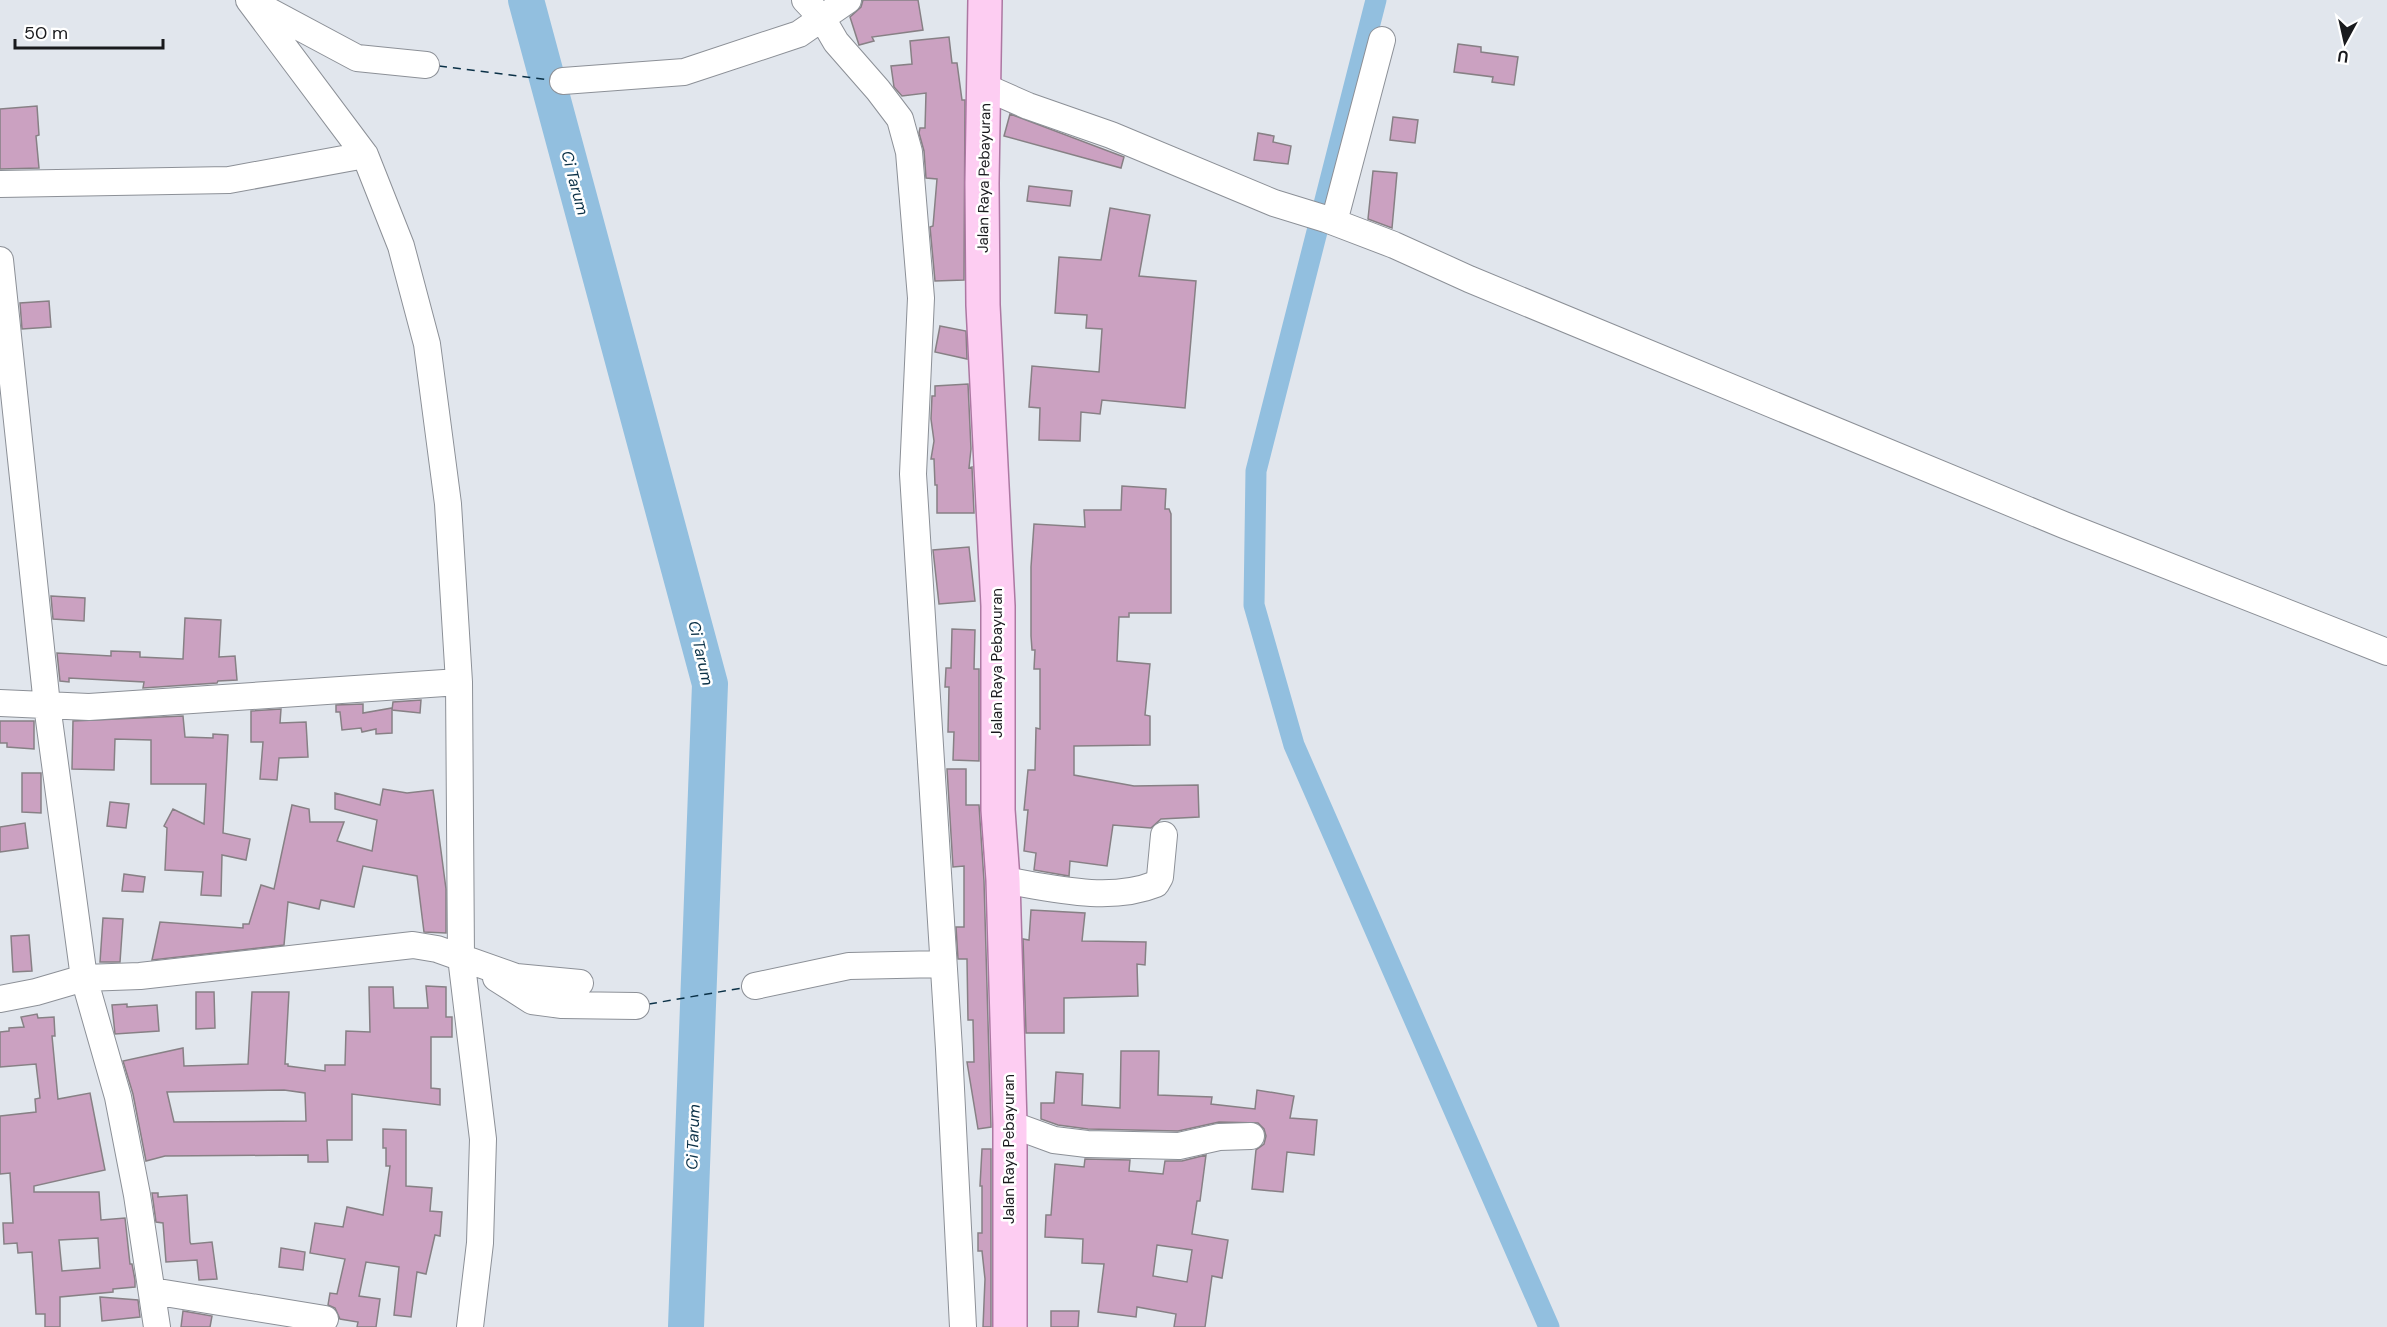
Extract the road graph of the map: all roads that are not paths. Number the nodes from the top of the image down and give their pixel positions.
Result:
1 (250, 0) edge
2 (805, 0) edge
3 (848, 0) edge
4 (985, 0) edge
5 (822, 18) junction
6 (1382, 40) dead end
7 (426, 65) dead end
8 (563, 81) dead end
9 (985, 87) junction
10 (364, 155) junction
11 (0, 184) edge
12 (1330, 220) junction
13 (0, 260) edge
14 (2387, 652) edge
15 (459, 682) junction
16 (0, 703) edge
17 (47, 705) junction
18 (1164, 835) dead end
19 (1003, 880) junction
20 (460, 957) junction
21 (943, 964) junction
22 (84, 978) junction
23 (580, 983) dead end
24 (754, 986) dead end
25 (0, 999) edge
26 (636, 1006) dead end
27 (1010, 1124) junction
28 (1251, 1136) dead end
29 (152, 1291) junction
30 (325, 1319) dead end
31 (157, 1327) edge
32 (470, 1327) edge
33 (963, 1327) edge
34 (1010, 1327) edge

1 - 7 street
1 - 10 street
2 - 5 street
3 - 5 street
4 - 9 main road, Jalan Raya Pebayuran
5 - 8 street
5 - 21 street
6 - 12 street
9 - 12 street
9 - 19 main road, Jalan Raya Pebayuran
10 - 11 street
10 - 15 street
12 - 14 street
13 - 17 street
15 - 17 street
15 - 20 street
16 - 17 street
17 - 22 street
18 - 19 street
19 - 27 main road, Jalan Raya Pebayuran
20 - 22 street
20 - 23 street
20 - 26 street
20 - 32 street
21 - 24 street
21 - 33 street
22 - 25 street
22 - 29 street
27 - 28 street
27 - 34 main road, Jalan Raya Pebayuran
29 - 30 street
29 - 31 street

